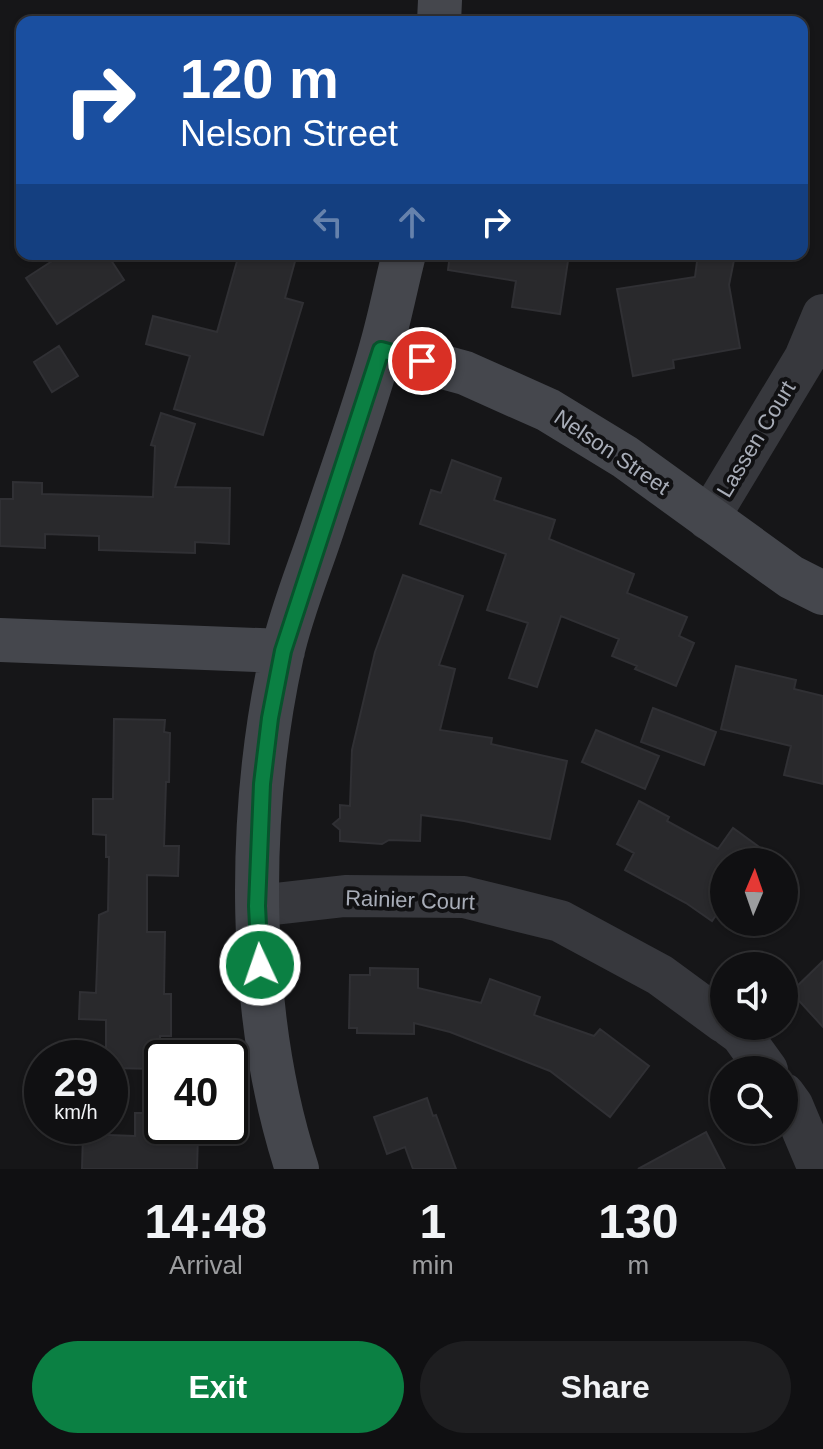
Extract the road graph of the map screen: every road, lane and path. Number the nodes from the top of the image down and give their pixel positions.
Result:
1 (403, 260) edge
2 (823, 315) edge
3 (381, 350) junction
4 (708, 519) junction
5 (823, 593) edge
6 (0, 640) edge
7 (283, 651) junction
8 (257, 906) junction
9 (710, 1012) edge
10 (798, 1119) edge
11 (297, 1169) edge
12 (819, 1169) edge

1 - 3 street
2 - 4 street, Lassen Court
3 - 4 street, Nelson Street
3 - 7 street
4 - 5 street, Nelson Street
6 - 7 street
7 - 8 street
8 - 9 street, Rainier Court
8 - 11 street
10 - 12 street

